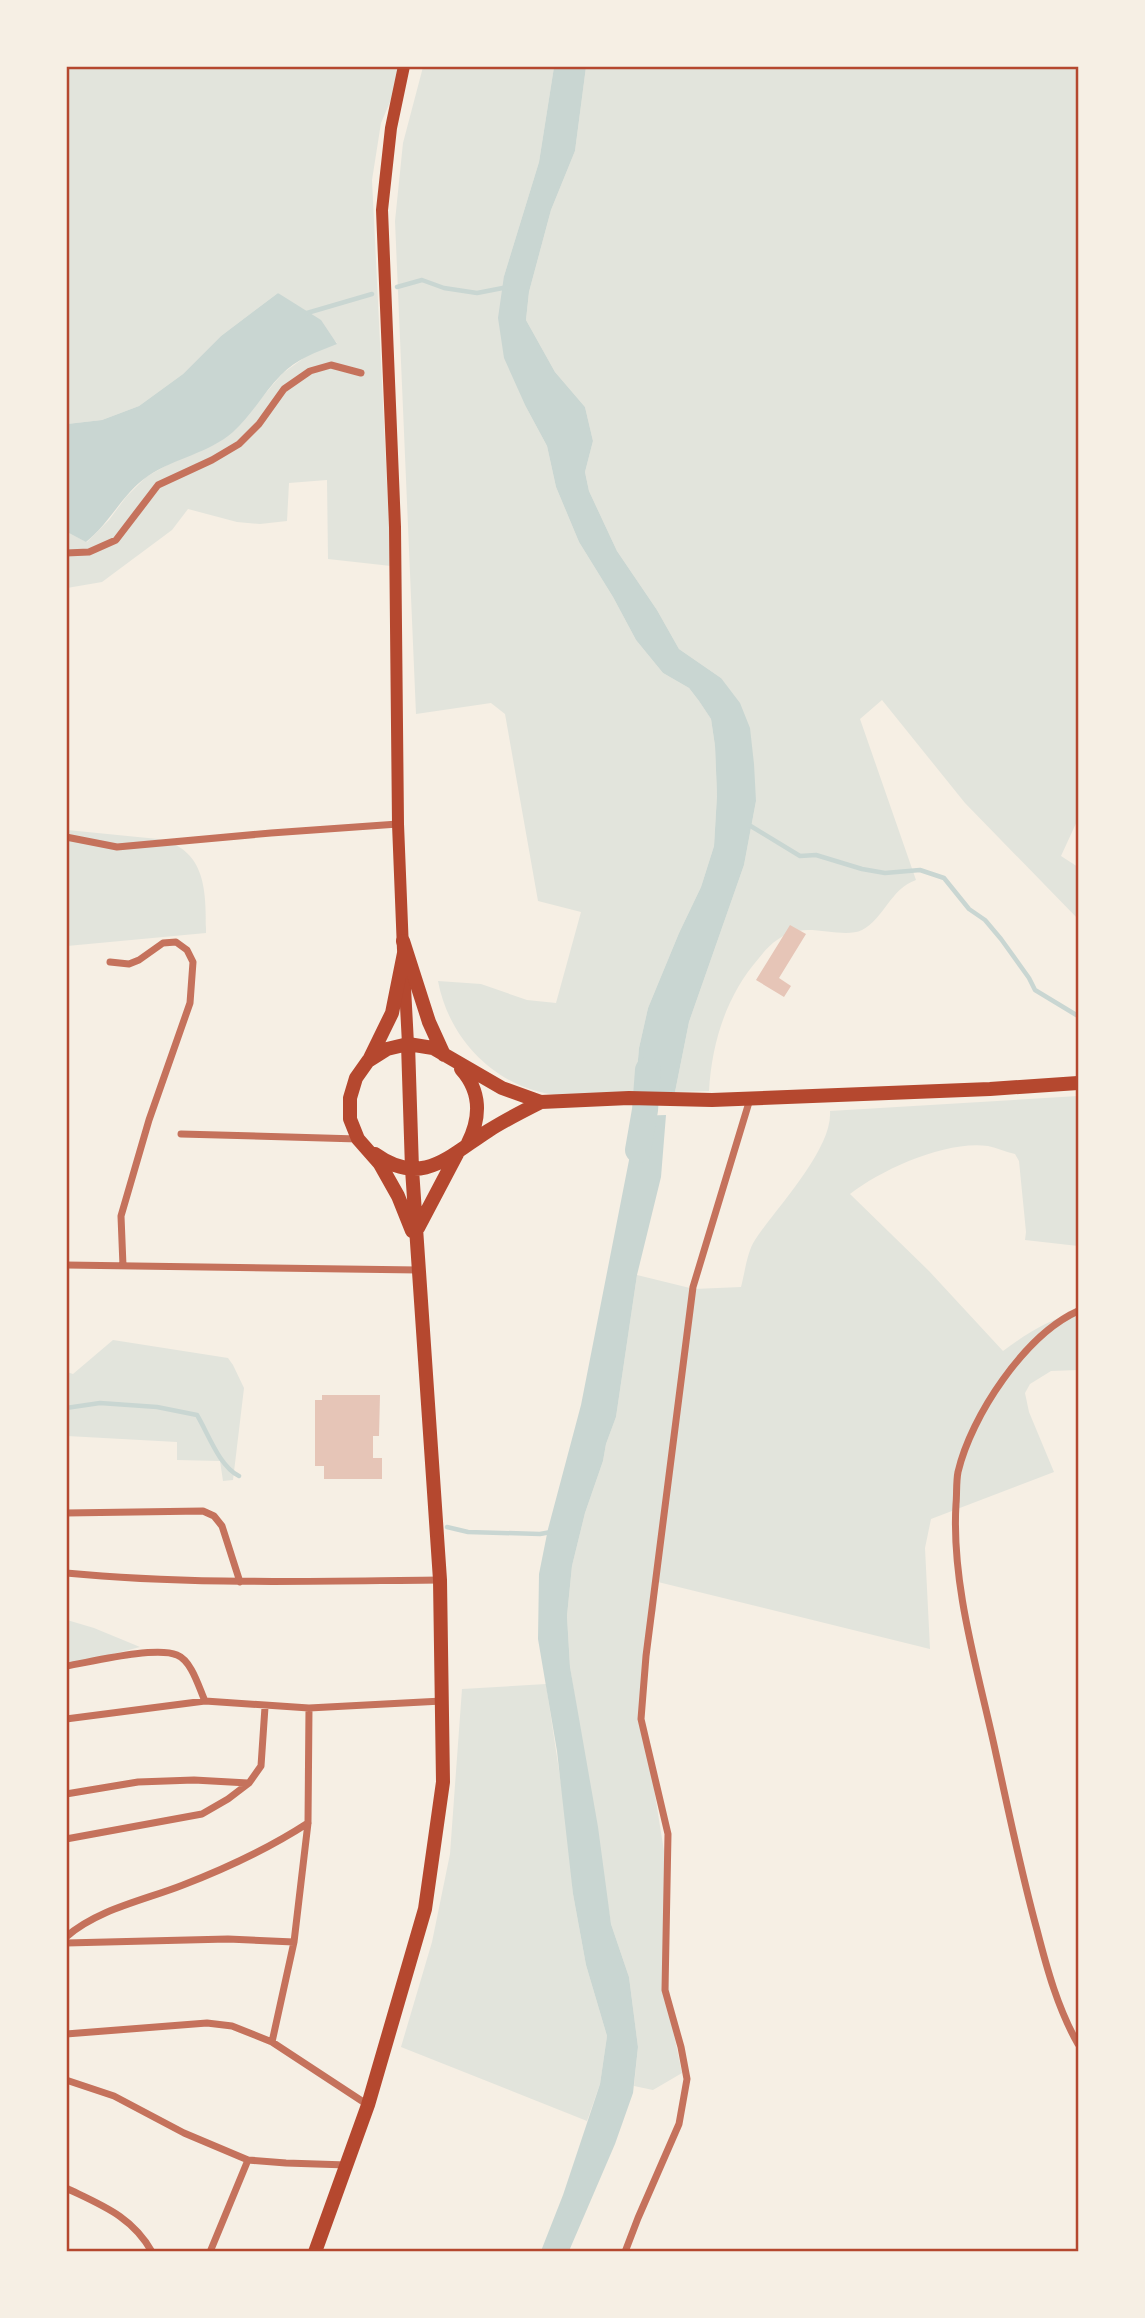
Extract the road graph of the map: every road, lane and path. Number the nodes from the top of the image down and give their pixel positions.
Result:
1 (404, 66) edge
2 (360, 373) dead end
3 (66, 554) edge
4 (398, 824) junction
5 (66, 837) edge
6 (403, 947) junction
7 (110, 962) dead end
8 (408, 1044) junction
9 (448, 1058) junction
10 (369, 1061) junction
11 (1079, 1083) edge
12 (750, 1098) junction
13 (541, 1101) junction
14 (181, 1134) dead end
15 (360, 1142) junction
16 (463, 1149) junction
17 (412, 1169) junction
18 (418, 1229) junction
19 (418, 1249) junction
20 (66, 1265) edge
21 (122, 1266) junction
22 (419, 1270) junction
23 (1079, 1311) edge
24 (66, 1513) edge
25 (66, 1573) edge
26 (440, 1580) junction
27 (240, 1582) junction
28 (66, 1666) edge
29 (205, 1701) junction
30 (443, 1701) junction
31 (265, 1707) junction
32 (309, 1708) junction
33 (66, 1718) edge
34 (249, 1783) junction
35 (66, 1794) edge
36 (307, 1823) junction
37 (66, 1839) edge
38 (66, 1937) edge
39 (294, 1942) junction
40 (66, 1943) edge
41 (66, 2034) edge
42 (272, 2042) junction
43 (1079, 2044) edge
44 (66, 2080) edge
45 (368, 2105) junction
46 (248, 2160) junction
47 (348, 2165) junction
48 (66, 2188) edge
49 (152, 2252) edge
50 (210, 2252) edge
51 (315, 2252) edge
52 (625, 2252) edge

1 - 4 main road
2 - 3 street
4 - 5 street
4 - 6 main road
6 - 8 main road
6 - 9 highway
6 - 10 highway
7 - 21 street
8 - 9 highway
8 - 10 highway
8 - 17 highway
9 - 13 highway
9 - 16 highway
10 - 15 highway
11 - 12 highway
12 - 13 highway
12 - 52 street
13 - 16 highway
14 - 15 street
15 - 17 highway
15 - 19 highway
16 - 17 highway
16 - 18 highway
17 - 18 highway
18 - 19 highway
19 - 22 highway
20 - 21 street
21 - 22 street
22 - 26 highway
23 - 43 street
24 - 27 street
25 - 27 street
26 - 27 street
26 - 30 highway
28 - 29 street
29 - 31 street
29 - 33 street
30 - 32 street
30 - 45 highway
31 - 32 street
31 - 34 street
32 - 36 street
34 - 35 street
34 - 37 street
36 - 38 street
36 - 39 street
39 - 40 street
39 - 42 street
41 - 42 street
42 - 45 street
44 - 46 street
45 - 47 highway
46 - 47 street
46 - 50 street
47 - 51 highway
48 - 49 street

